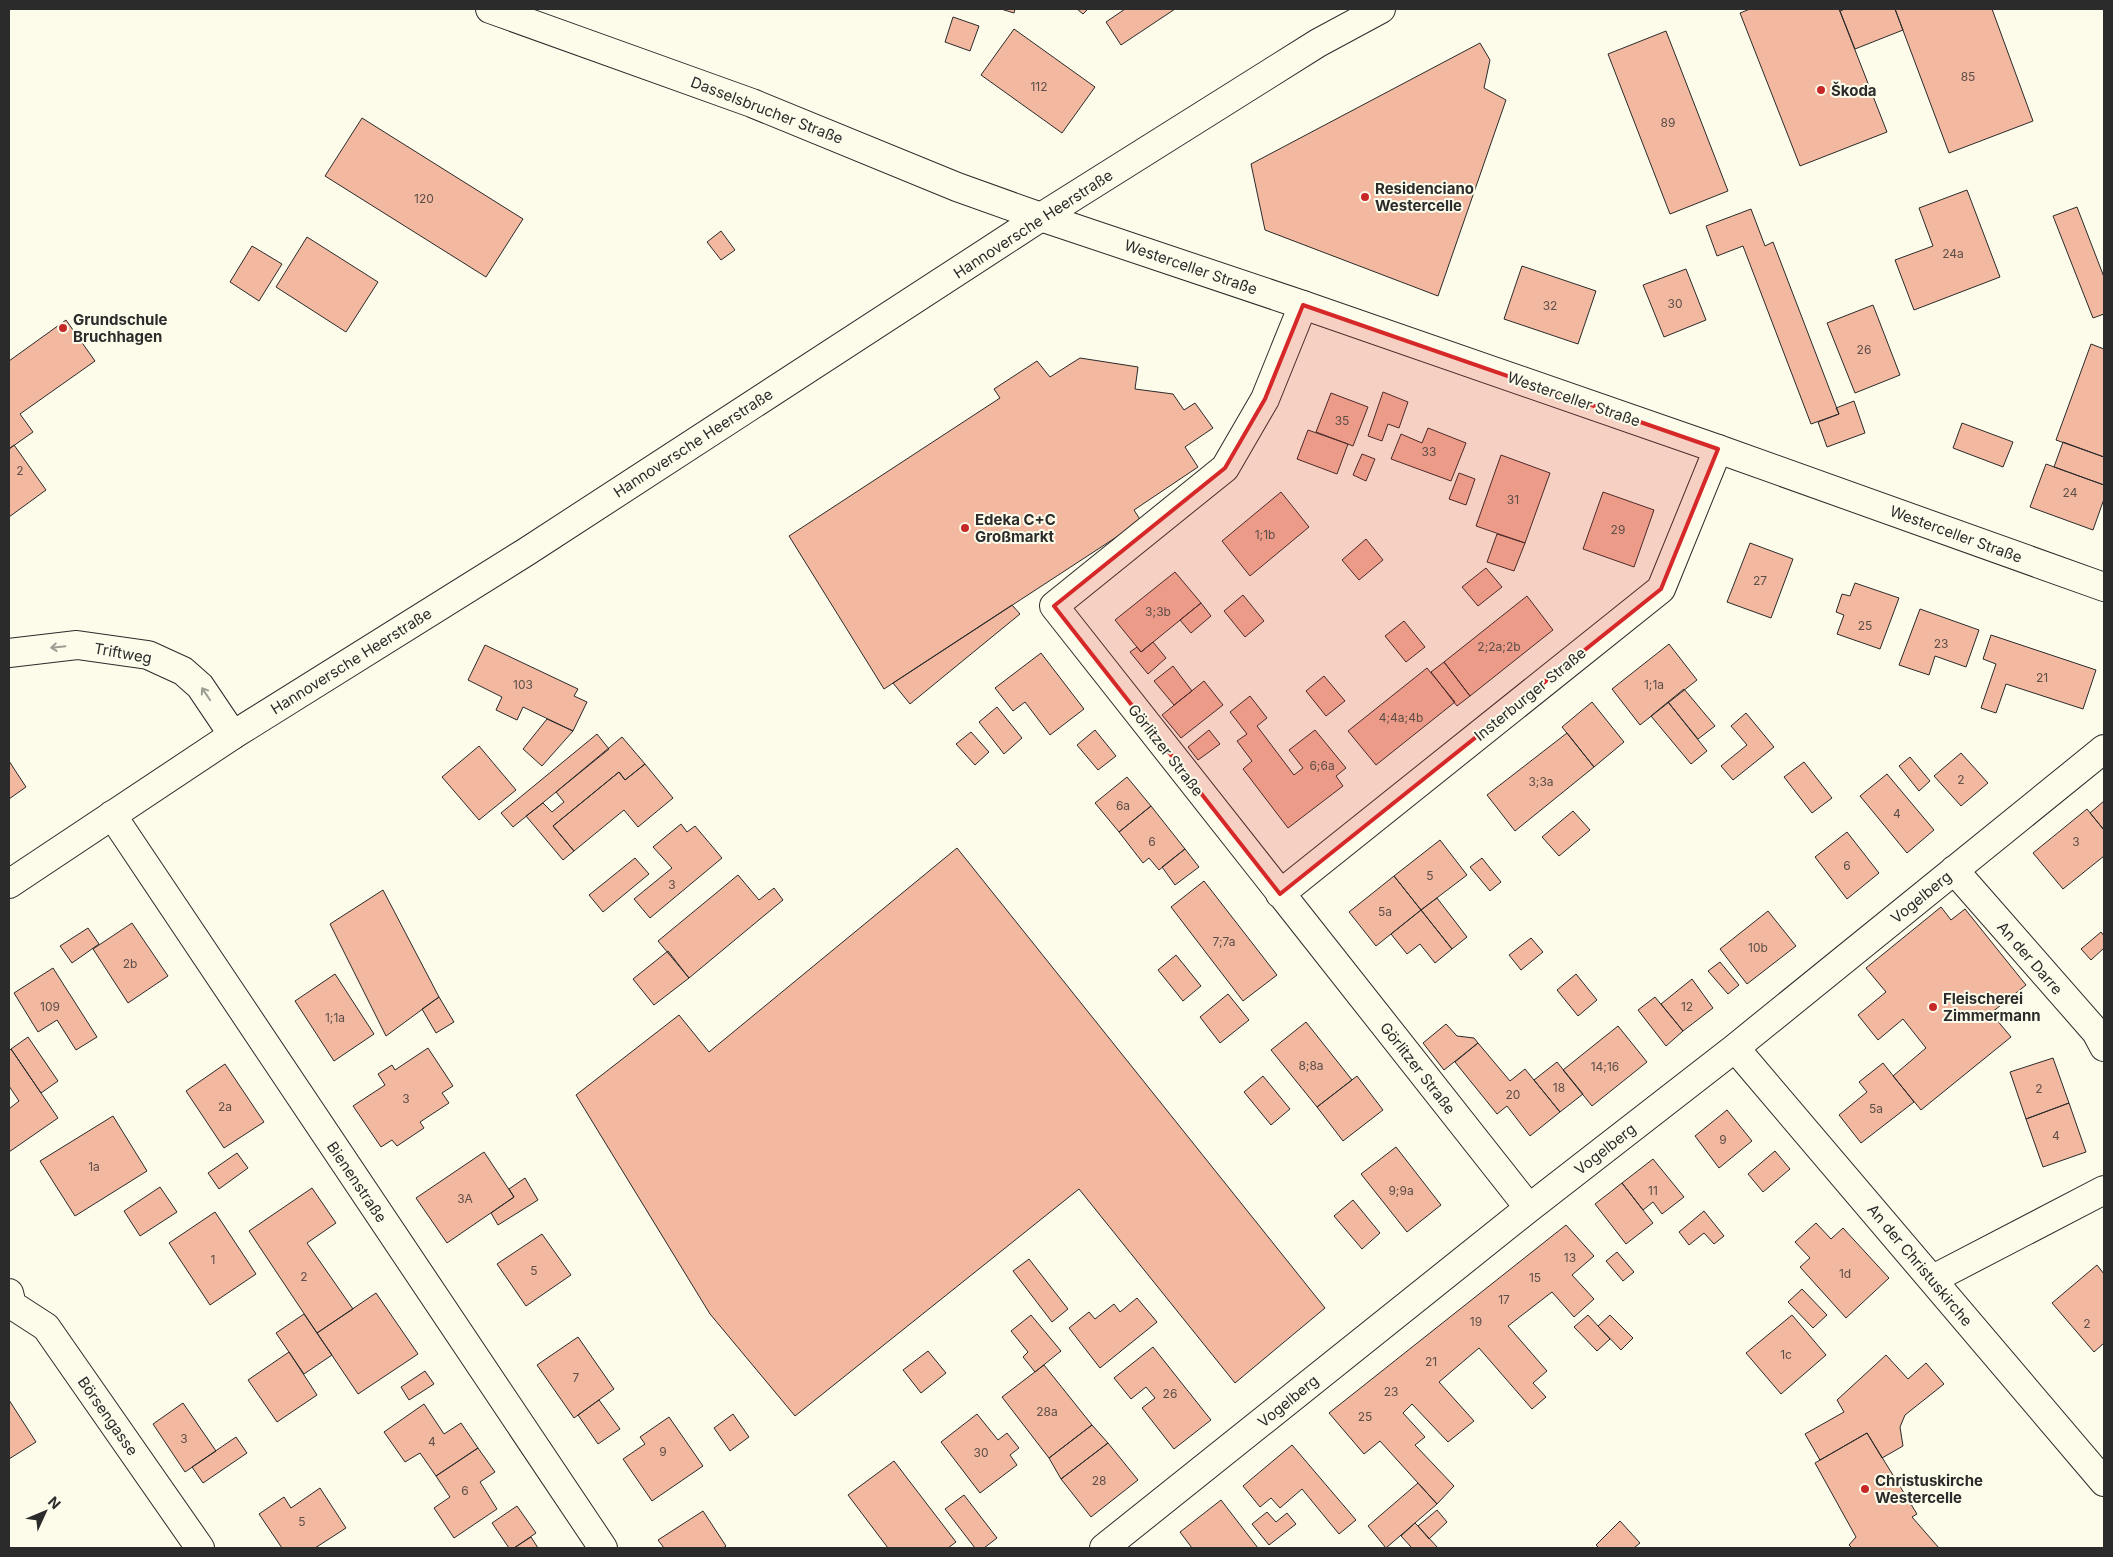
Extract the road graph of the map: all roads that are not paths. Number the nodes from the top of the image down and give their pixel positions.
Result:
1 (490, 9) edge
2 (1381, 9) edge
3 (1041, 217) junction
4 (1303, 305) junction
5 (1718, 449) junction
6 (2104, 587) edge
7 (9, 653) edge
8 (233, 735) junction
9 (2104, 749) edge
10 (112, 815) junction
11 (1954, 870) junction
12 (9, 884) edge
13 (1280, 894) junction
14 (2104, 1047) edge
15 (1735, 1048) junction
16 (2104, 1190) edge
17 (1529, 1208) junction
18 (1932, 1279) junction
19 (10, 1302) edge
20 (2104, 1482) edge
21 (200, 1548) edge
22 (604, 1548) edge
23 (1104, 1548) edge

1 - 3 street, Dasselsbrucher Straße
2 - 3 street, Hannoversche Heerstraße
3 - 4 street, Westerceller Straße
3 - 8 street, Hannoversche Heerstraße
4 - 5 street, Westerceller Straße
4 - 13 street, Görlitzer Straße
5 - 6 street, Westerceller Straße
5 - 13 street, Insterburger Straße
8 -> 7 street, Triftweg
8 - 10 street, Hannoversche Heerstraße
9 - 11 street, Vogelberg
10 - 12 street, Hannoversche Heerstraße
10 - 22 street, Bienenstraße
11 - 14 street, An der Darre
11 - 15 street, Vogelberg
13 - 17 street, Görlitzer Straße
15 - 17 street, Vogelberg
15 - 18 street, An der Christuskirche
16 - 18 street
17 - 23 street, Vogelberg
18 - 20 street, An der Christuskirche
19 - 21 street, Börsengasse

